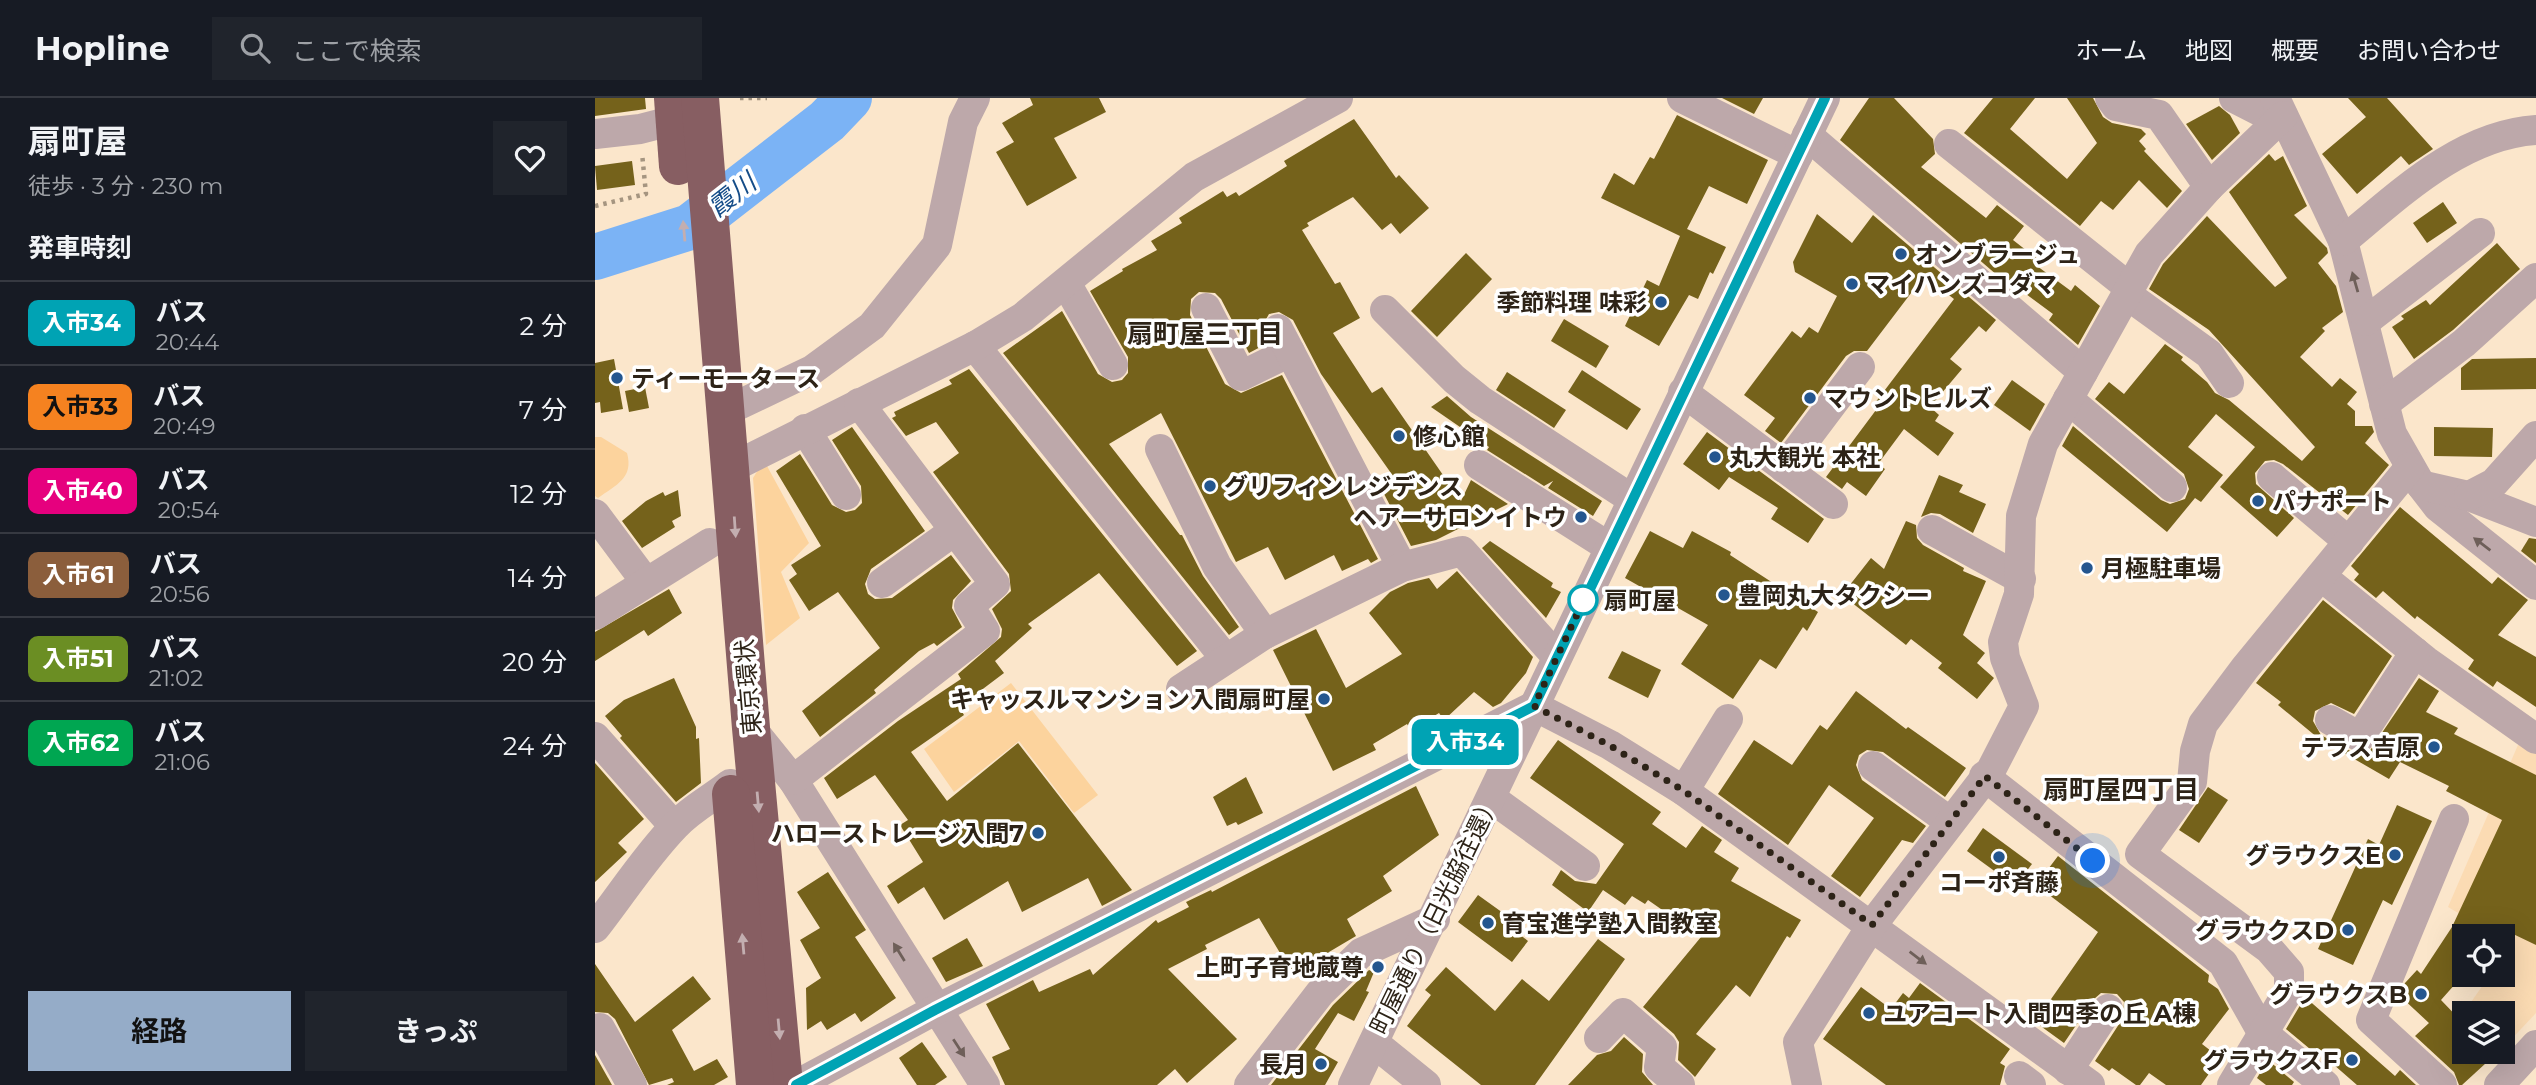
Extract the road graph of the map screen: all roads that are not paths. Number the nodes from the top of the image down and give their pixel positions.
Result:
1 (975, 98) edge
2 (1338, 98) edge
3 (1682, 98) edge
4 (1825, 98) edge
5 (2110, 98) edge
6 (2234, 98) edge
7 (694, 104) edge
8 (2278, 111) edge
9 (2536, 130) edge
10 (595, 134) edge
11 (1949, 144) dead end
12 (1802, 145) junction
13 (2209, 187) junction
14 (2480, 233) dead end
15 (2343, 241) junction
16 (2536, 278) edge
17 (1066, 283) junction
18 (2128, 291) junction
19 (703, 293) junction
20 (1206, 308) dead end
21 (1385, 310) dead end
22 (2366, 321) junction
23 (975, 346) junction
24 (1113, 365) dead end
25 (1860, 367) dead end
26 (2083, 372) junction
27 (2229, 383) dead end
28 (1683, 392) junction
29 (2068, 399) junction
30 (859, 403) junction
31 (2384, 404) junction
32 (726, 411) junction
33 (805, 429) junction
34 (2536, 436) edge
35 (1160, 449) dead end
36 (1479, 465) dead end
37 (731, 468) junction
38 (1784, 468) junction
39 (2415, 476) junction
40 (2272, 477) dead end
41 (2172, 487) dead end
42 (846, 495) dead end
43 (2469, 496) junction
44 (1632, 499) junction
45 (1833, 504) dead end
46 (595, 514) edge
47 (2536, 522) edge
48 (1932, 530) dead end
49 (954, 531) junction
50 (710, 542) junction
51 (2349, 542) junction
52 (1609, 547) junction
53 (1402, 567) junction
54 (2321, 576) junction
55 (2021, 579) junction
56 (645, 582) junction
57 (882, 583) dead end
58 (2536, 585) edge
59 (595, 615) edge
60 (1265, 634) junction
61 (2415, 652) junction
62 (1556, 656) junction
63 (1225, 658) junction
64 (1181, 689) dead end
65 (1534, 706) junction
66 (1728, 719) dead end
67 (2330, 720) dead end
68 (751, 728) junction
69 (595, 737) edge
70 (2536, 739) edge
71 (1873, 766) dead end
72 (1985, 776) junction
73 (793, 780) junction
74 (730, 783) junction
75 (1684, 791) junction
76 (1491, 798) junction
77 (2454, 819) dead end
78 (1949, 821) junction
79 (674, 827) junction
80 (1585, 866) dead end
81 (1434, 919) junction
82 (1872, 925) junction
83 (595, 928) edge
84 (2108, 1009) dead end
85 (935, 1010) junction
86 (600, 1028) dead end
87 (2262, 1032) junction
88 (1599, 1038) dead end
89 (1374, 1043) junction
90 (2536, 1045) edge
91 (2079, 1077) edge
92 (2323, 1084) edge
93 (632, 1085) edge
94 (755, 1085) edge
95 (785, 1085) edge
96 (796, 1085) edge
97 (985, 1085) edge
98 (1249, 1085) edge
99 (1353, 1085) edge
100 (1426, 1085) edge
101 (1680, 1085) edge
102 (1807, 1085) edge
103 (2232, 1085) edge
104 (2442, 1085) edge
105 (2499, 1085) edge

1 - 32 street
2 - 17 street
3 - 12 street
4 - 12 street, 町屋通り（日光脇往還）
5 - 13 street
6 - 8 street
7 - 10 street
7 - 19 highway
8 - 13 street
8 - 15 street
9 - 15 street
11 - 18 street
12 - 26 street
12 - 28 street, 町屋通り（日光脇往還）
13 - 18 street
14 - 22 street
22 -> 15 street
16 - 31 street
17 - 23 street
17 - 24 street
18 - 26 street
18 - 27 street
19 - 32 highway, 東京環状
19 - 50 highway, 東京環状
20 - 53 street
21 - 44 street
22 - 31 street
23 - 30 street
23 - 63 street
25 - 38 street
26 - 29 street
28 - 38 street
28 - 44 street, 町屋通り（日光脇往還）
29 - 41 street
29 - 55 street
30 - 33 street
30 - 49 street
31 - 39 street
32 - 37 highway, 東京環状
33 - 37 street
33 - 42 street
34 - 43 street
35 - 60 street
36 - 52 street
37 -> 68 highway, 東京環状
38 - 45 street
39 - 43 street
39 - 51 street
58 -> 39 street
40 - 51 street
43 - 47 street
44 - 52 street, 町屋通り（日光脇往還）
46 - 56 street
48 - 55 street
49 - 57 street
49 - 73 street
50 - 56 street
50 - 74 highway, 東京環状
51 - 54 street
52 - 62 street, 町屋通り（日光脇往還）
53 - 60 street
53 - 62 street
54 - 61 street
54 - 87 street
55 - 72 street
56 - 59 street
60 - 63 street
61 - 67 street
61 - 70 street
62 - 65 street, 町屋通り（日光脇往還）
63 - 64 street
65 - 75 street
65 - 76 street, 町屋通り（日光脇往還）
65 - 85 street
66 - 75 street
68 - 73 street
68 -> 95 highway, 東京環状
69 - 79 street
71 - 78 street
72 - 78 street
72 - 87 street
85 -> 73 street
74 - 79 street
94 -> 74 highway, 東京環状
75 - 82 street
76 - 80 street
76 - 81 street, 町屋通り（日光脇往還）
77 - 104 street
78 - 82 street
79 - 83 street
81 - 89 street, 町屋通り（日光脇往還）
81 - 98 street
82 -> 91 street
82 - 102 street
84 - 91 street
85 - 96 street
85 -> 97 street
86 - 93 street
87 - 92 street
87 - 103 street
88 - 101 street
89 - 99 street, 町屋通り（日光脇往還）
89 - 100 street
90 - 105 street

